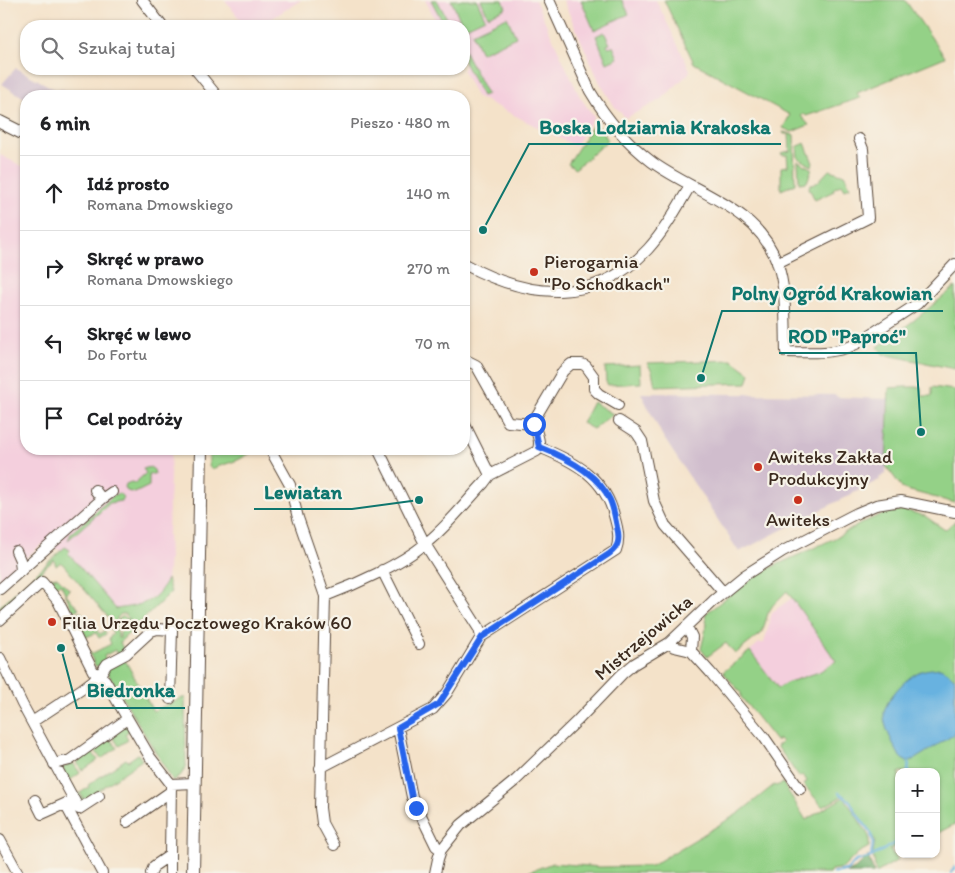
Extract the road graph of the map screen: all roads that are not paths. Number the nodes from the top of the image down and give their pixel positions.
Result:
1 (142, 0) edge
2 (549, 0) edge
3 (157, 20) edge
4 (200, 75) edge
5 (212, 90) edge
6 (0, 122) edge
7 (20, 132) edge
8 (859, 140) dead end
9 (690, 186) junction
10 (777, 263) junction
11 (955, 264) edge
12 (470, 267) edge
13 (470, 362) edge
14 (618, 405) dead end
15 (619, 421) dead end
16 (534, 424) junction
17 (470, 435) edge
18 (539, 447) junction
19 (201, 455) edge
20 (273, 455) edge
21 (381, 455) edge
22 (490, 475) junction
23 (112, 492) dead end
24 (955, 512) edge
25 (425, 544) junction
26 (16, 551) dead end
27 (382, 570) junction
28 (20, 571) junction
29 (0, 589) edge
30 (723, 592) junction
31 (325, 596) junction
32 (0, 620) edge
33 (687, 628) junction
34 (482, 637) junction
35 (669, 643) junction
36 (419, 644) dead end
37 (691, 651) junction
38 (0, 658) edge
39 (98, 676) junction
40 (170, 699) dead end
41 (127, 719) junction
42 (32, 722) junction
43 (398, 728) junction
44 (54, 764) junction
45 (320, 768) junction
46 (195, 783) junction
47 (171, 788) junction
48 (800, 789) dead end
49 (99, 796) dead end
50 (35, 800) dead end
51 (69, 802) junction
52 (127, 822) dead end
53 (0, 840) edge
54 (334, 845) dead end
55 (441, 850) junction
56 (170, 855) junction
57 (18, 873) edge
58 (102, 873) edge
59 (151, 873) edge
60 (170, 873) edge
61 (193, 873) edge
62 (435, 873) edge

1 - 3 street
2 - 9 street
4 - 5 street
6 - 7 main road
8 - 10 street
9 - 10 street
9 - 12 street
10 - 11 street
13 - 16 street
14 - 16 street
15 - 30 street
16 - 18 street
17 - 22 street
18 - 22 street
18 - 34 street
19 - 46 main road
20 - 31 street
21 - 25 street
22 - 25 street
23 - 28 street
24 - 30 street, Mistrzejowicka
25 - 27 street
25 - 34 street
26 - 28 street
27 - 31 street
27 - 36 street
28 - 29 street
30 - 33 street, Mistrzejowicka
31 - 45 street
32 - 39 street
33 - 35 street, Mistrzejowicka
33 - 37 street
34 - 43 street
35 - 37 street
35 - 55 street, Mistrzejowicka
37 - 48 street
38 - 42 street
39 - 40 street
39 - 41 street
39 - 42 street
41 - 44 street
41 - 47 street
42 - 44 street
43 - 45 street
43 - 55 street
44 - 51 street
45 - 54 street
46 - 47 street
46 - 61 main road
47 - 52 street
47 - 56 street
49 - 51 street
50 - 51 street
51 - 58 street
53 - 57 street
55 - 62 street, Mistrzejowicka
56 - 59 street
56 - 60 street

